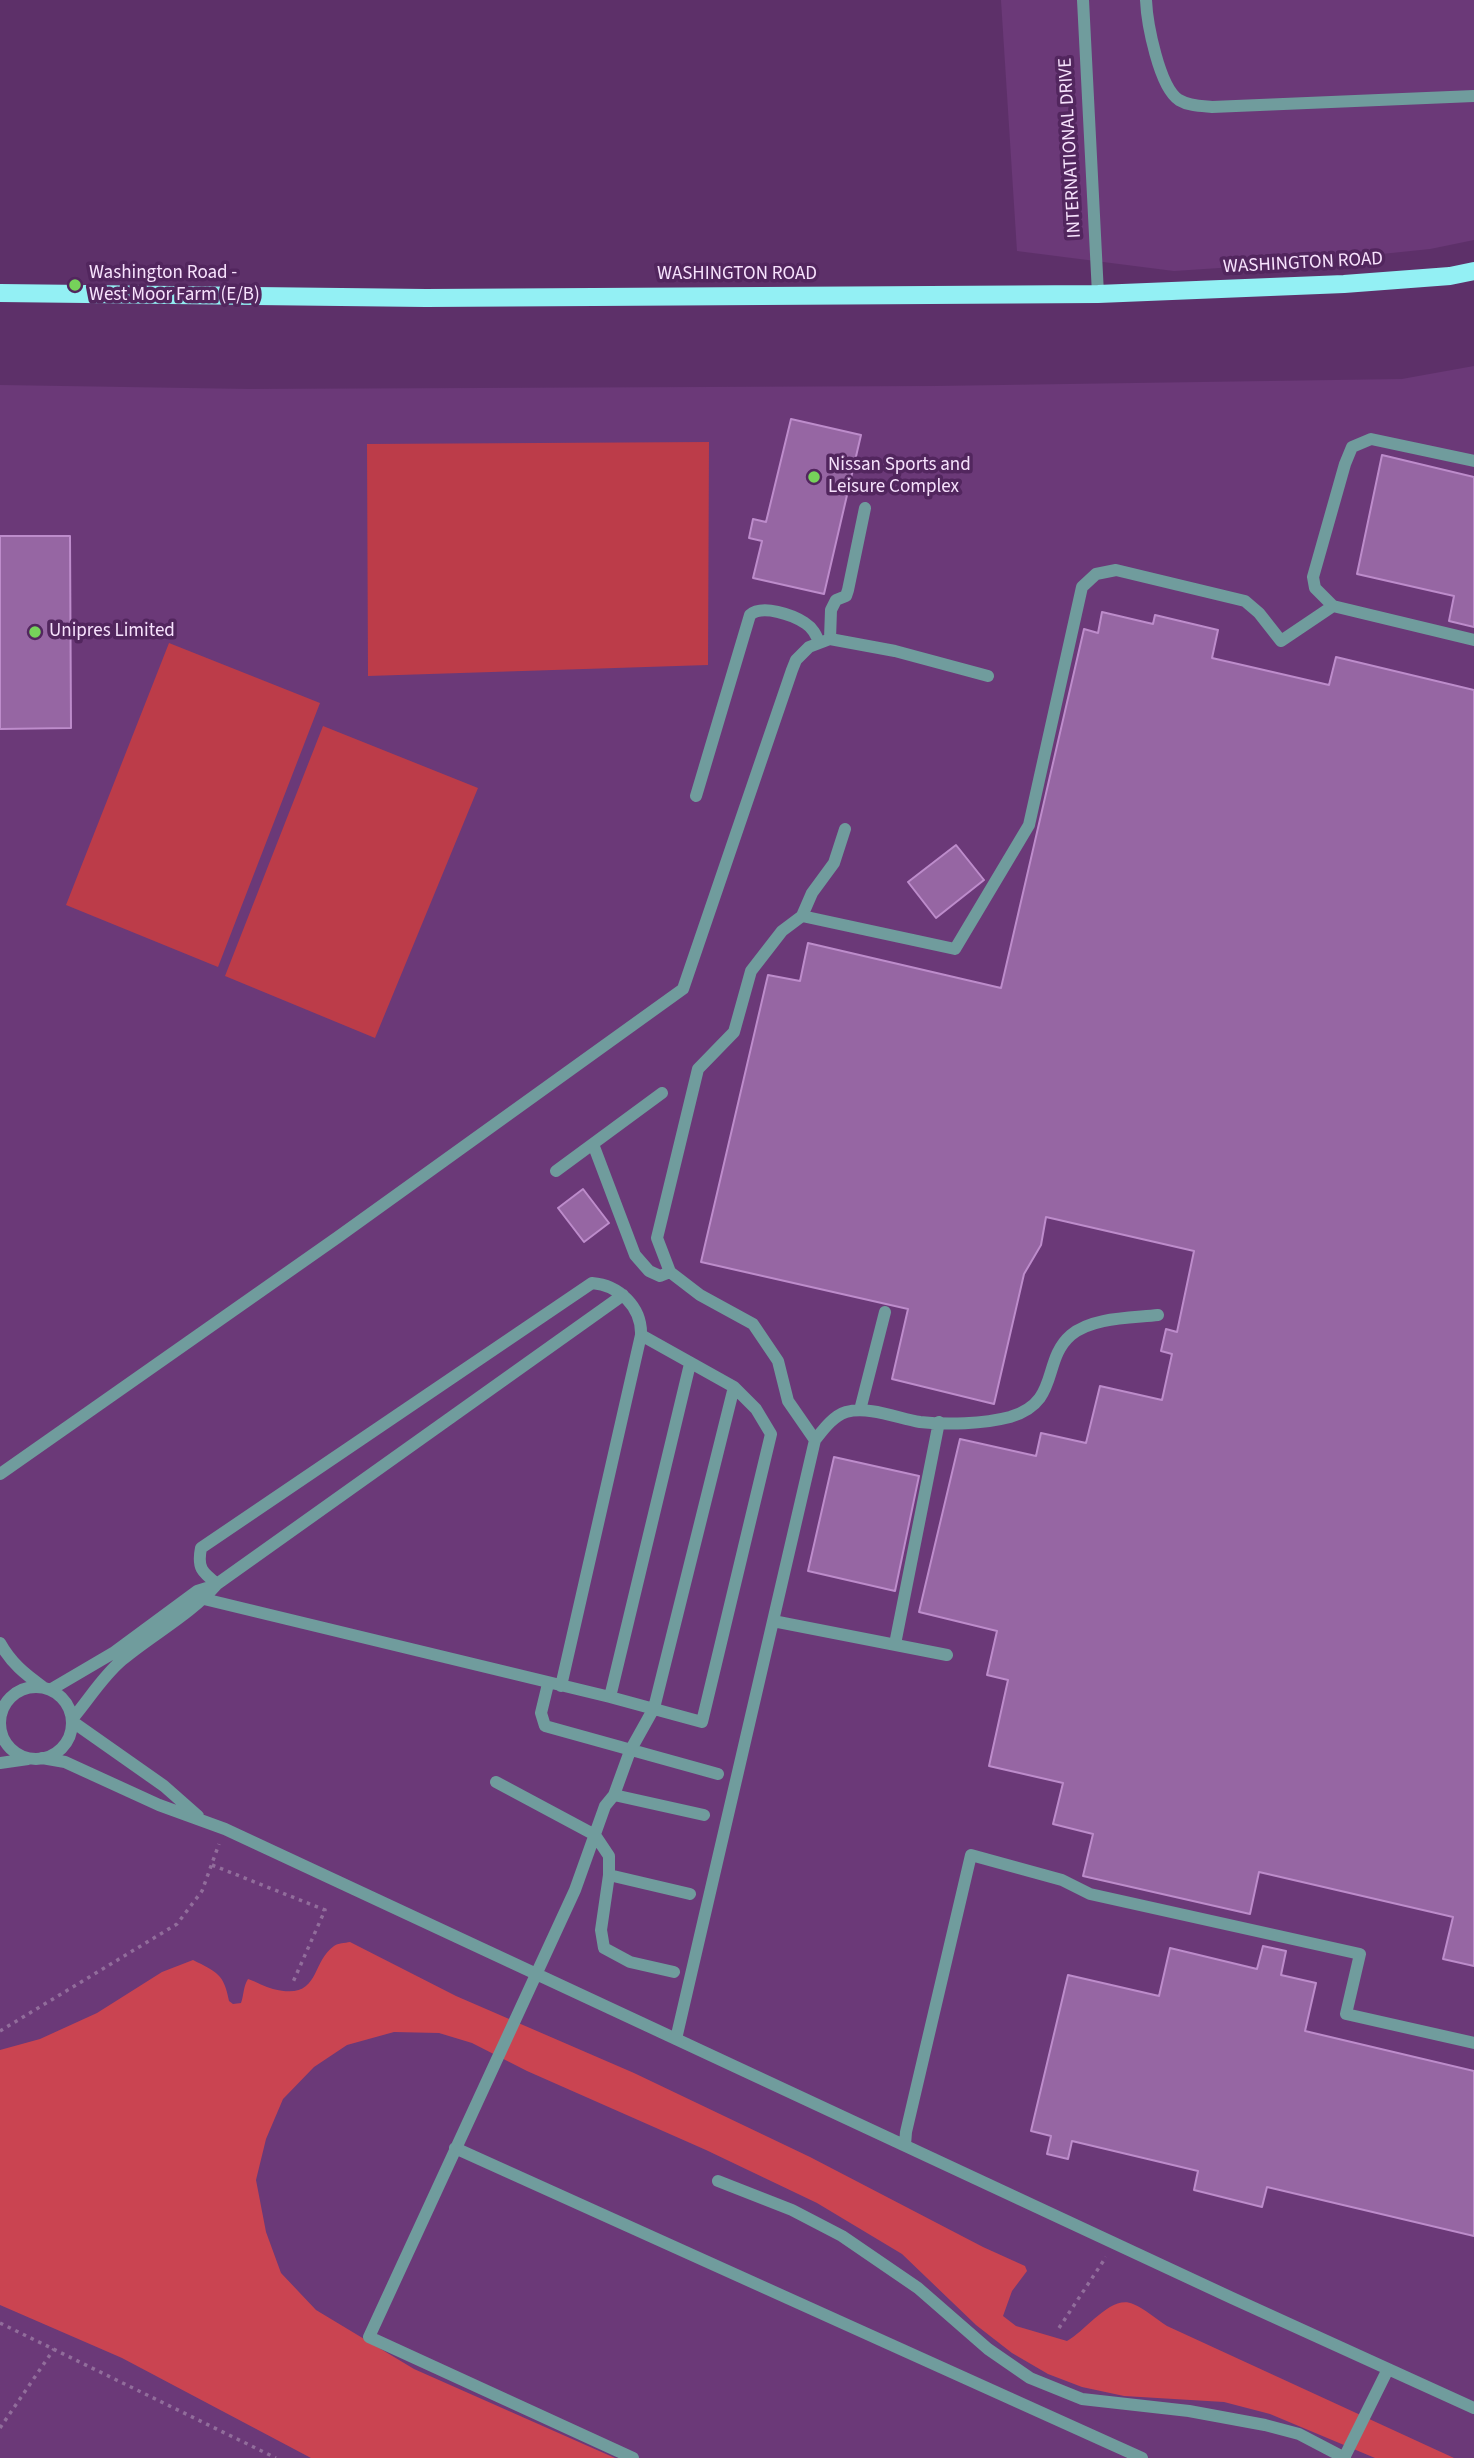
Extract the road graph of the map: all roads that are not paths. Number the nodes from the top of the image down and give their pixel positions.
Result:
1 (1083, 0) edge
2 (1146, 0) edge
3 (1474, 96) edge
4 (1474, 271) edge
5 (0, 293) edge
6 (1098, 294) junction
7 (1474, 461) edge
8 (865, 508) dead end
9 (1333, 606) junction
10 (825, 640) junction
11 (1474, 640) edge
12 (988, 676) dead end
13 (696, 796) dead end
14 (845, 829) dead end
15 (802, 916) junction
16 (662, 1093) dead end
17 (593, 1144) junction
18 (556, 1171) dead end
19 (670, 1272) junction
20 (623, 1295) junction
21 (885, 1312) dead end
22 (1158, 1315) dead end
23 (641, 1335) junction
24 (690, 1364) junction
25 (734, 1387) junction
26 (860, 1410) junction
27 (939, 1422) junction
28 (815, 1440) junction
29 (0, 1474) edge
30 (216, 1584) junction
31 (204, 1599) junction
32 (773, 1620) junction
33 (0, 1643) edge
34 (895, 1644) junction
35 (947, 1655) dead end
36 (554, 1685) junction
37 (48, 1689) junction
38 (0, 1693) edge
39 (610, 1697) junction
40 (654, 1709) junction
41 (2, 1712) edge
42 (73, 1720) junction
43 (630, 1751) junction
44 (37, 1758) junction
45 (0, 1763) edge
46 (718, 1774) dead end
47 (496, 1782) dead end
48 (614, 1795) junction
49 (704, 1815) dead end
50 (204, 1820) junction
51 (595, 1835) junction
52 (609, 1875) junction
53 (690, 1894) dead end
54 (674, 1972) dead end
55 (536, 1974) junction
56 (676, 2039) junction
57 (1474, 2043) edge
58 (905, 2145) junction
59 (455, 2148) junction
60 (718, 2181) dead end
61 (1388, 2369) junction
62 (1474, 2408) edge
63 (632, 2458) edge
64 (1142, 2458) edge
65 (1344, 2458) edge

1 - 6 street, INTERNATIONAL DRIVE
2 - 3 street
4 - 6 main road, WASHINGTON ROAD
5 - 6 main road, WASHINGTON ROAD
7 - 9 street
8 - 10 street
9 - 11 street
9 - 15 street
10 - 12 street
10 - 13 street
10 - 29 street
14 - 15 street
15 - 19 street
16 - 17 street
17 - 18 street
17 - 19 street
19 - 28 street
20 - 23 street
20 - 30 street
20 - 30 street
21 - 26 street
22 - 27 street
23 - 24 street
23 - 36 street
24 - 25 street
24 - 39 street
25 - 40 street
25 - 40 street
26 - 27 street
26 - 28 street
27 - 34 street
28 - 32 street
30 - 31 street
30 - 37 street
31 - 36 street
31 - 42 street
32 - 34 street
32 - 56 street
33 - 37 street
34 - 35 street
36 - 39 street
36 - 43 street
37 - 41 street
37 - 42 street
38 - 41 street
39 - 40 street
40 - 43 street
41 - 44 street
42 - 44 street
42 - 50 street
43 - 46 street
43 - 48 street
44 - 45 street
44 - 50 street
47 - 51 street
48 - 49 street
48 - 51 street
50 - 55 street
51 - 52 street
51 - 55 street
52 - 53 street
52 - 54 street
55 - 56 street
55 - 59 street
56 - 58 street
57 - 58 street
58 - 61 street
59 - 63 street
59 - 64 street
60 - 65 street
61 - 62 street
61 - 65 street

